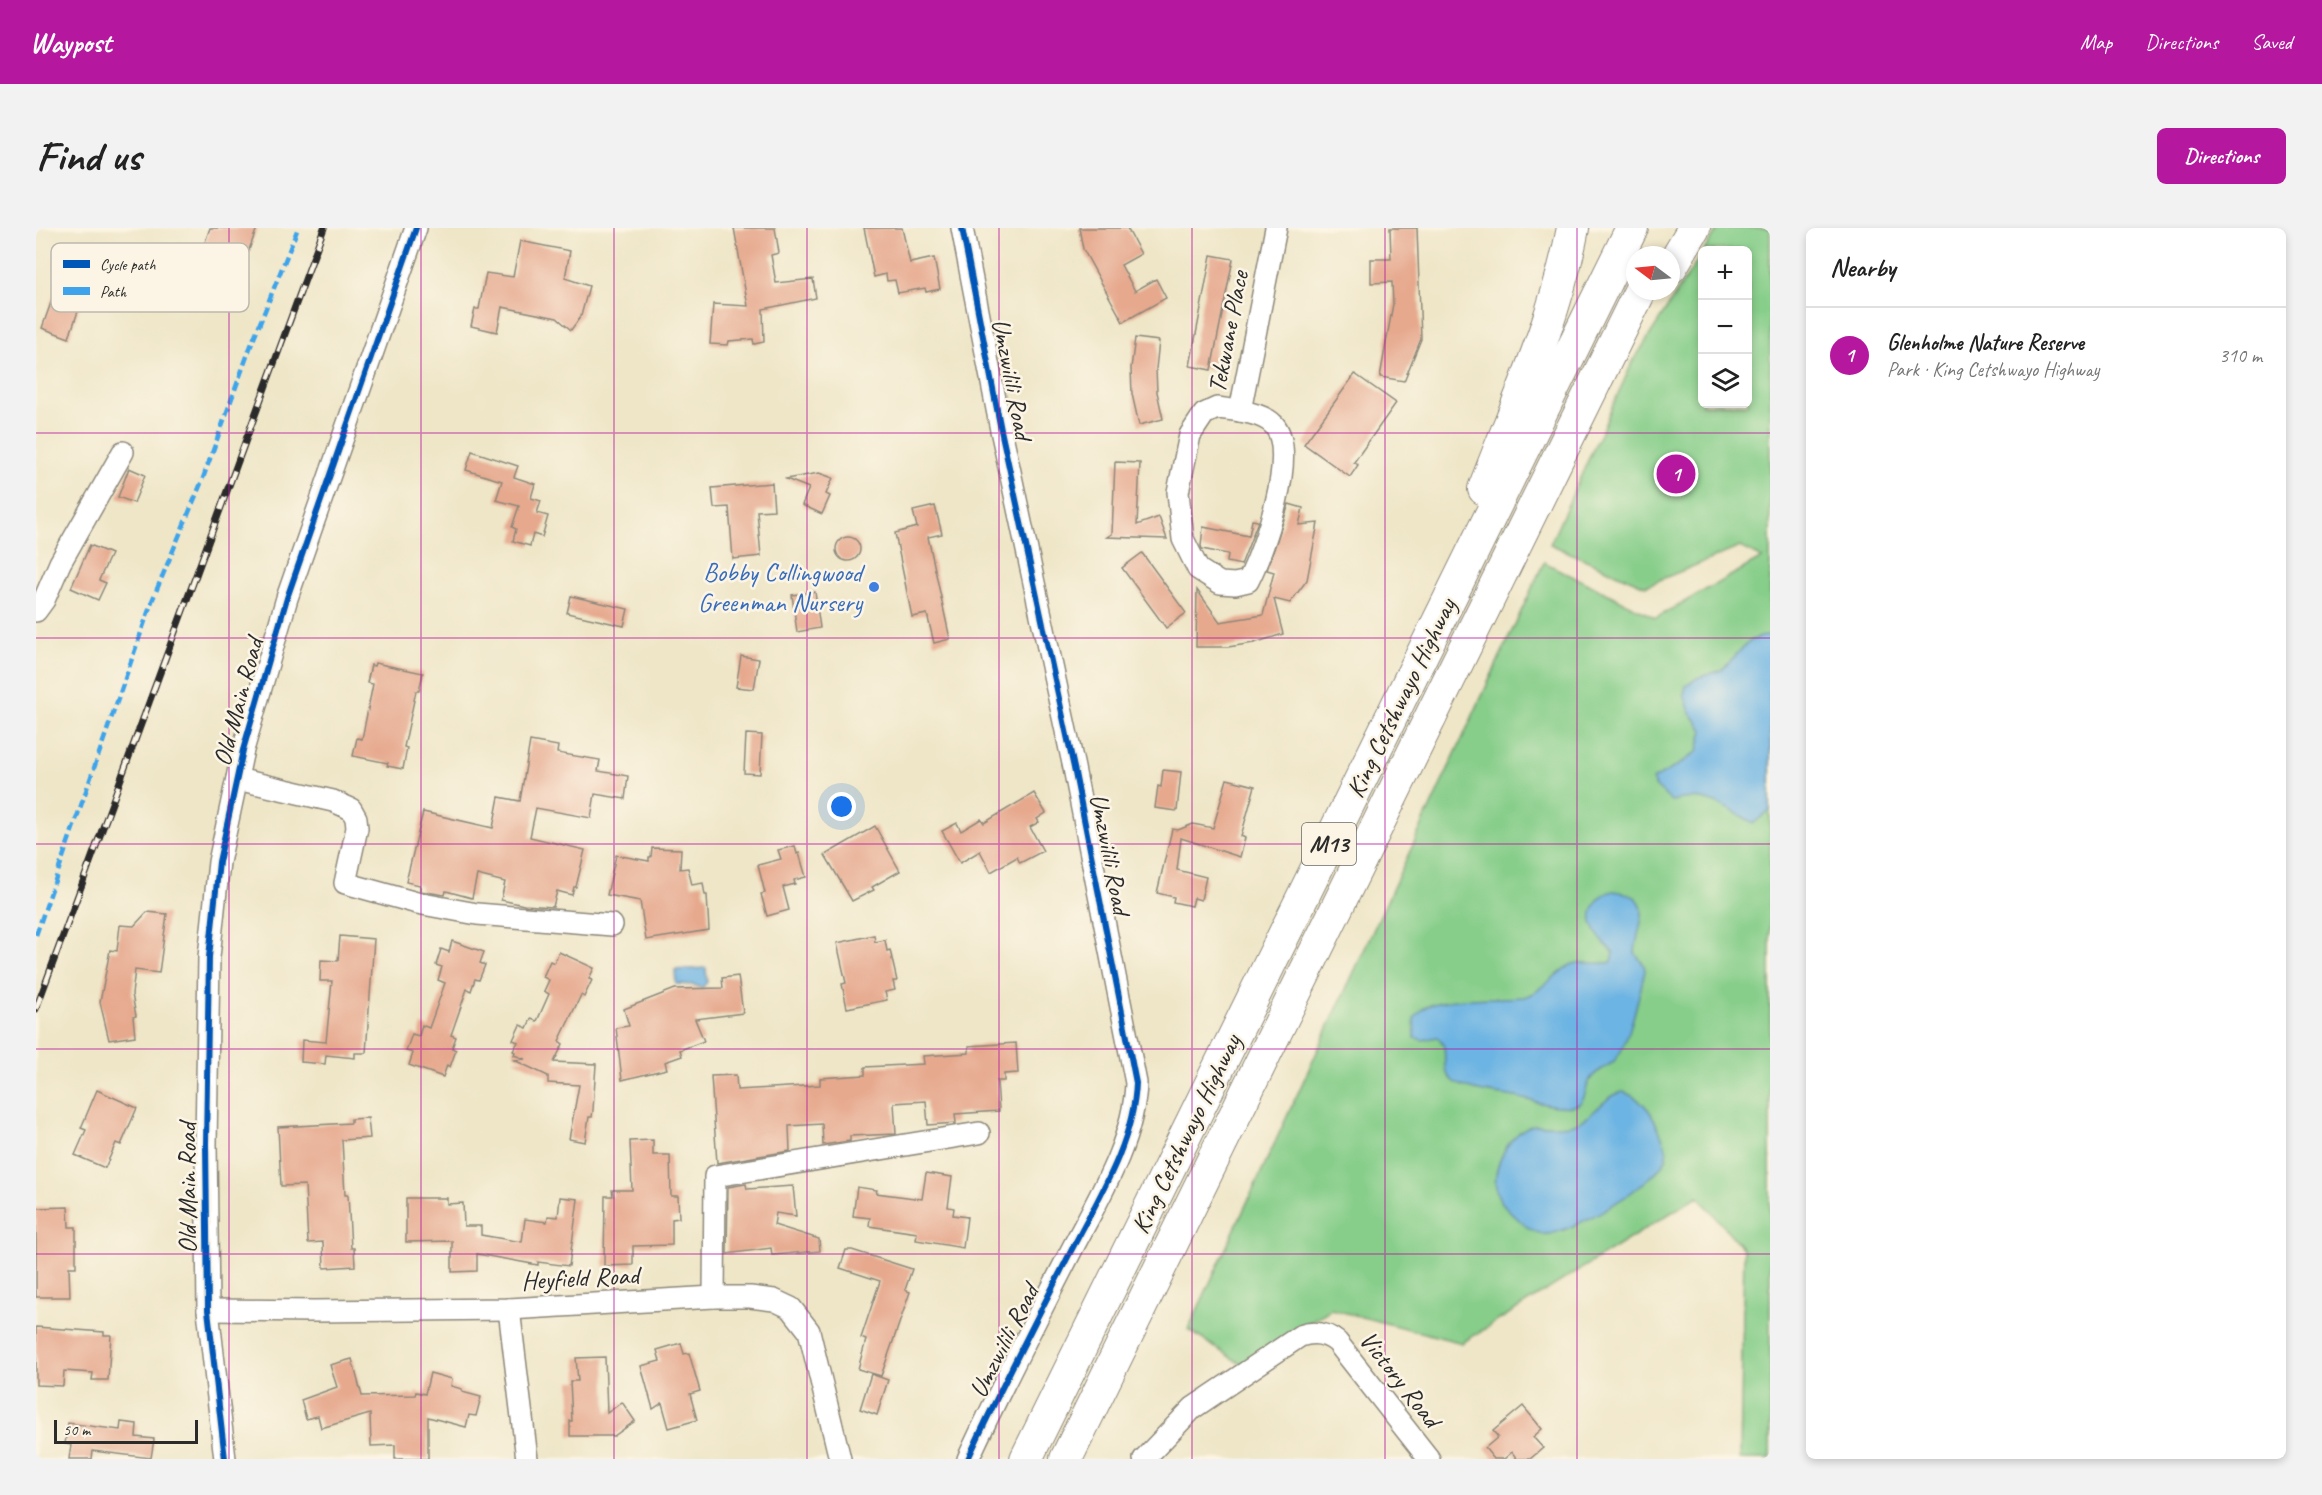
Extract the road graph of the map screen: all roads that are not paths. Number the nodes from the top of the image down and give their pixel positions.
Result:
1 (416, 228) edge
2 (962, 228) edge
3 (1276, 228) edge
4 (1573, 228) edge
5 (1632, 228) edge
6 (1671, 228) edge
7 (1694, 228) edge
8 (1662, 246) edge
9 (1680, 252) edge
10 (1636, 300) edge
11 (1649, 300) edge
12 (1602, 369) junction
13 (1240, 411) junction
14 (123, 452) dead end
15 (36, 611) edge
16 (1407, 685) junction
17 (237, 779) junction
18 (612, 925) dead end
19 (979, 1133) dead end
20 (714, 1297) junction
21 (509, 1309) junction
22 (208, 1310) junction
23 (225, 1459) edge
24 (527, 1459) edge
25 (840, 1459) edge
26 (968, 1459) edge
27 (1026, 1459) edge
28 (1066, 1459) edge
29 (1144, 1459) edge
30 (1429, 1459) edge

1 - 17 street, Old Main Road
2 - 26 street, Umzwilili Road
3 - 13 street, Tekwane Place
4 - 16 highway
5 - 16 highway, King Cetshwayo Highway / M13
6 - 8 highway
7 - 9 highway
10 - 12 highway, King Cetshwayo Highway / M13
11 - 12 highway
12 - 28 highway, King Cetshwayo Highway / M13
13 - 13 street, Tekwane Place
14 - 15 street
16 - 27 highway, King Cetshwayo Highway / M13
17 - 18 street
17 - 22 street, Old Main Road
19 - 20 street
20 - 21 street, Heyfield Road
20 - 25 street, Heyfield Road
21 - 22 street, Heyfield Road
21 - 24 street
22 - 23 street, Old Main Road
29 - 30 street, Victory Road

